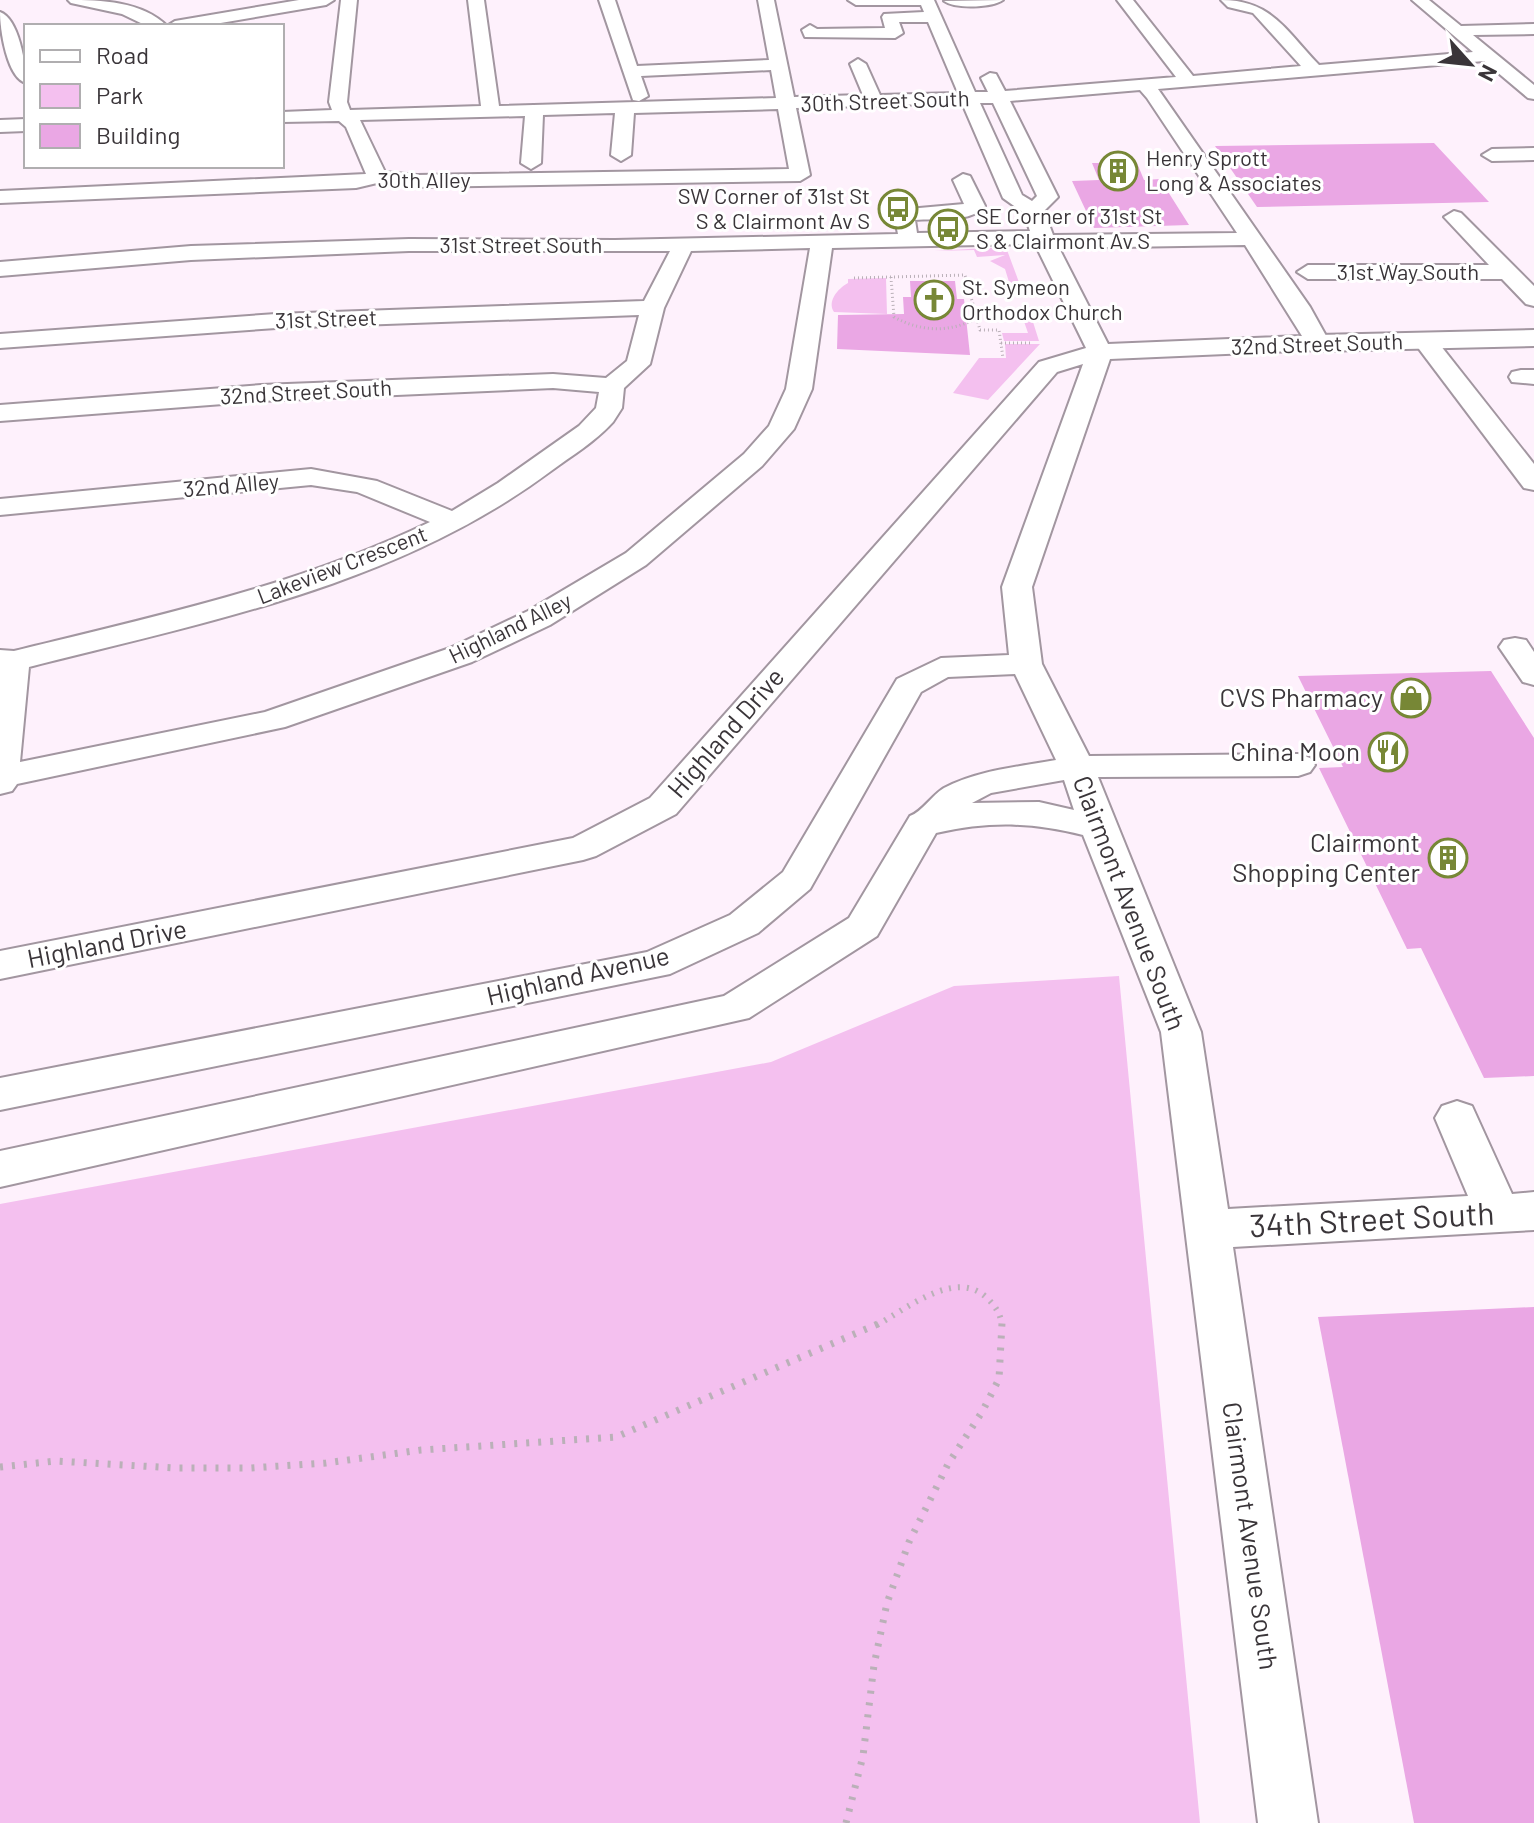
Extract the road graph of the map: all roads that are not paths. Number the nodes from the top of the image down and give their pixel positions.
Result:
1 (76, 0) edge
2 (326, 0) edge
3 (349, 0) edge
4 (476, 0) edge
5 (607, 0) edge
6 (766, 0) edge
7 (856, 0) edge
8 (995, 0) edge
9 (1125, 0) edge
10 (1229, 0) edge
11 (1420, 0) edge
12 (203, 1) edge
13 (877, 1) edge
14 (897, 1) edge
15 (955, 5) edge
16 (928, 6) edge
17 (0, 17) edge
18 (227, 17) junction
19 (155, 24) edge
20 (187, 24) edge
21 (809, 27) dead end
22 (1534, 29) edge
23 (1458, 31) junction
24 (980, 56) dead end
25 (1486, 56) junction
26 (0, 63) edge
27 (858, 64) dead end
28 (778, 65) junction
29 (24, 69) edge
30 (1313, 69) junction
31 (631, 71) junction
32 (1188, 81) junction
33 (1526, 81) edge
34 (1144, 85) junction
35 (1534, 94) edge
36 (1000, 97) junction
37 (970, 98) junction
38 (874, 101) junction
39 (786, 104) junction
40 (634, 108) junction
41 (534, 111) junction
42 (491, 112) junction
43 (344, 116) junction
44 (284, 117) edge
45 (24, 125) edge
46 (0, 126) edge
47 (1534, 154) edge
48 (621, 155) dead end
49 (1492, 155) dead end
50 (531, 163) dead end
51 (377, 177) junction
52 (963, 180) dead end
53 (0, 197) edge
54 (1033, 210) junction
55 (1454, 217) dead end
56 (908, 239) junction
57 (1044, 239) junction
58 (1252, 239) junction
59 (822, 241) junction
60 (684, 244) junction
61 (0, 269) edge
62 (1308, 272) dead end
63 (1508, 272) junction
64 (1534, 299) edge
65 (652, 308) junction
66 (1534, 338) edge
67 (0, 341) edge
68 (1425, 341) junction
69 (1318, 343) junction
70 (1100, 352) junction
71 (612, 386) junction
72 (0, 413) edge
73 (1534, 482) edge
74 (0, 507) edge
75 (453, 522) junction
76 (1524, 647) edge
77 (7, 660) edge
78 (1026, 664) junction
79 (1534, 675) edge
80 (1298, 765) dead end
81 (1077, 767) junction
82 (0, 779) edge
83 (923, 824) junction
84 (1098, 827) junction
85 (0, 965) edge
86 (0, 1094) edge
87 (1457, 1118) dead end
88 (0, 1169) edge
89 (1516, 1212) edge
90 (1209, 1229) junction
91 (1288, 1823) edge

1 - 19 street
2 - 18 street
3 - 43 street
4 - 42 street
5 - 31 street
6 - 28 street
7 - 13 street
8 - 15 street
9 - 32 street
10 - 30 street
11 - 23 street
12 - 18 street
13 - 14 street
14 - 16 street
16 - 21 street
16 - 37 street
17 - 29 street
18 - 20 street
22 - 23 street
23 - 25 street
24 - 36 street
25 - 30 street, 30th Street South
25 - 33 street
26 - 29 street
27 - 38 street
28 - 31 street
28 - 39 street
30 - 32 street, 30th Street South
31 - 40 street
32 - 34 street, 30th Street South
33 - 35 street
34 - 36 street, 30th Street South
34 - 58 street
36 - 37 street, 30th Street South
36 - 54 street
37 - 38 street, 30th Street South
37 - 54 street
38 - 39 street, 30th Street South
39 - 40 street, 30th Street South
39 - 51 street, 30th Alley
40 - 41 street, 30th Street South
40 - 48 street
41 - 42 street, 30th Street South
41 - 50 street
42 - 43 street, 30th Street South
43 - 44 street, 30th Street South
43 - 51 street
45 - 46 street
47 - 49 street
51 - 53 street, 30th Alley
52 - 56 street
54 - 57 street
55 - 63 street
56 - 57 street, 31st Street South
56 - 59 street, 31st Street South
57 - 58 street, 31st Street South
57 - 70 street
58 - 69 street
59 - 60 street, 31st Street South
59 - 82 street, Highland Alley
60 - 61 street, 31st Street South
60 - 65 street, Lakeview Crescent
62 - 63 street, 31st Way South
63 - 64 street
65 - 67 street, 31st Street
65 - 71 street, Lakeview Crescent
66 - 68 main road, 32nd Street South
68 - 69 main road, 32nd Street South
68 - 73 street
69 - 70 street, 32nd Street South
70 - 78 street, Clairmont Avenue South
70 - 85 street, Highland Drive
71 - 72 street, 32nd Street South
71 - 75 street, Lakeview Crescent
74 - 75 street, 32nd Alley
75 - 77 street, Lakeview Crescent
76 - 79 street
77 - 82 street
78 - 81 street, Clairmont Avenue South
78 - 86 street, Highland Avenue
80 - 81 street
81 - 83 street
81 - 84 street, Clairmont Avenue South
83 - 84 street
83 - 88 street
84 - 90 street, Clairmont Avenue South
87 - 89 street
89 - 90 street, 34th Street South
90 - 91 street, Clairmont Avenue South

